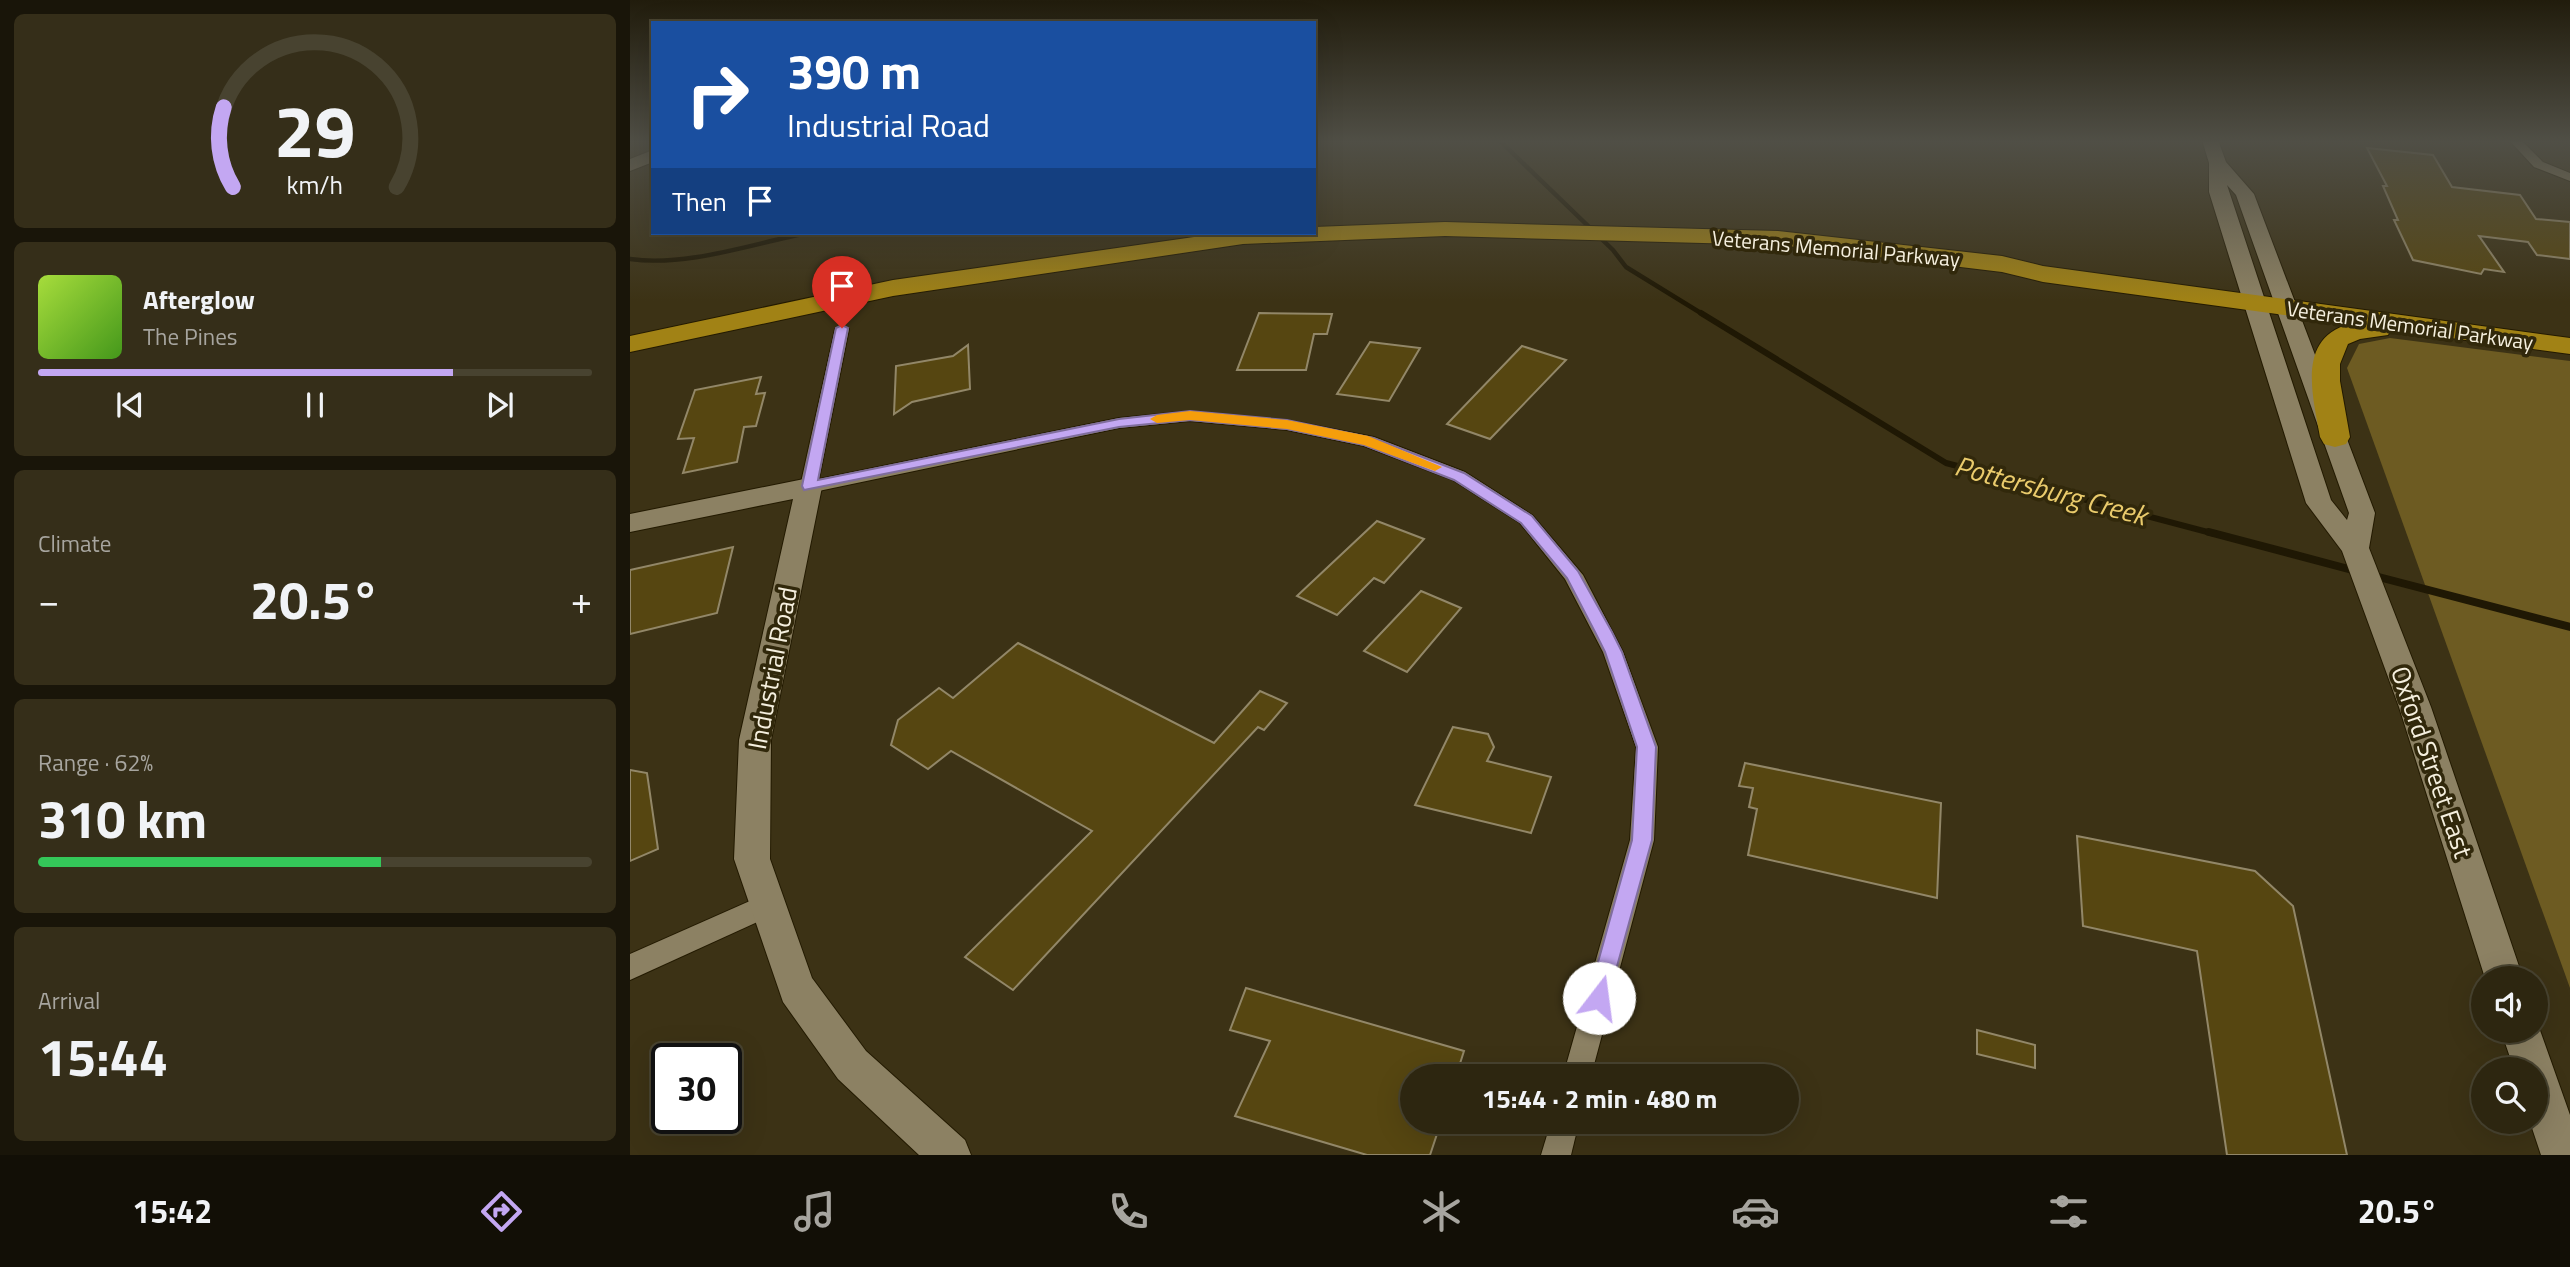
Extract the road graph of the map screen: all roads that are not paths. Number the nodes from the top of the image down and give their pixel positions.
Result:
1 (2219, 194) edge
2 (2245, 194) edge
3 (1316, 234) edge
4 (1293, 235) edge
5 (2250, 295) junction
6 (2284, 300) junction
7 (842, 328) dead end
8 (2445, 330) junction
9 (2570, 330) edge
10 (630, 344) edge
11 (2570, 346) edge
12 (2335, 437) junction
13 (809, 486) junction
14 (630, 523) edge
15 (2355, 548) junction
16 (768, 905) junction
17 (2500, 966) edge
18 (630, 968) edge
19 (1580, 1064) edge
20 (2548, 1111) edge
21 (1562, 1134) edge
22 (950, 1155) edge
23 (1556, 1155) edge
24 (2562, 1155) edge

1 - 5 main road, Oxford Street East
2 - 6 main road, Oxford Street East
3 - 5 highway, Veterans Memorial Parkway
4 - 10 highway, Veterans Memorial Parkway
5 - 6 highway, Veterans Memorial Parkway
5 - 15 main road, Oxford Street East
6 - 8 highway, Veterans Memorial Parkway
6 - 9 highway, Veterans Memorial Parkway
6 - 12 main road, Oxford Street East
7 - 13 street, Industrial Road
8 - 11 highway, Veterans Memorial Parkway
8 - 12 highway
12 - 15 main road, Oxford Street East
13 - 14 main road
13 - 16 main road, Industrial Road
13 - 19 street
15 - 17 main road, Oxford Street East
16 - 18 street
16 - 22 main road, Industrial Road
20 - 24 main road
21 - 23 street

